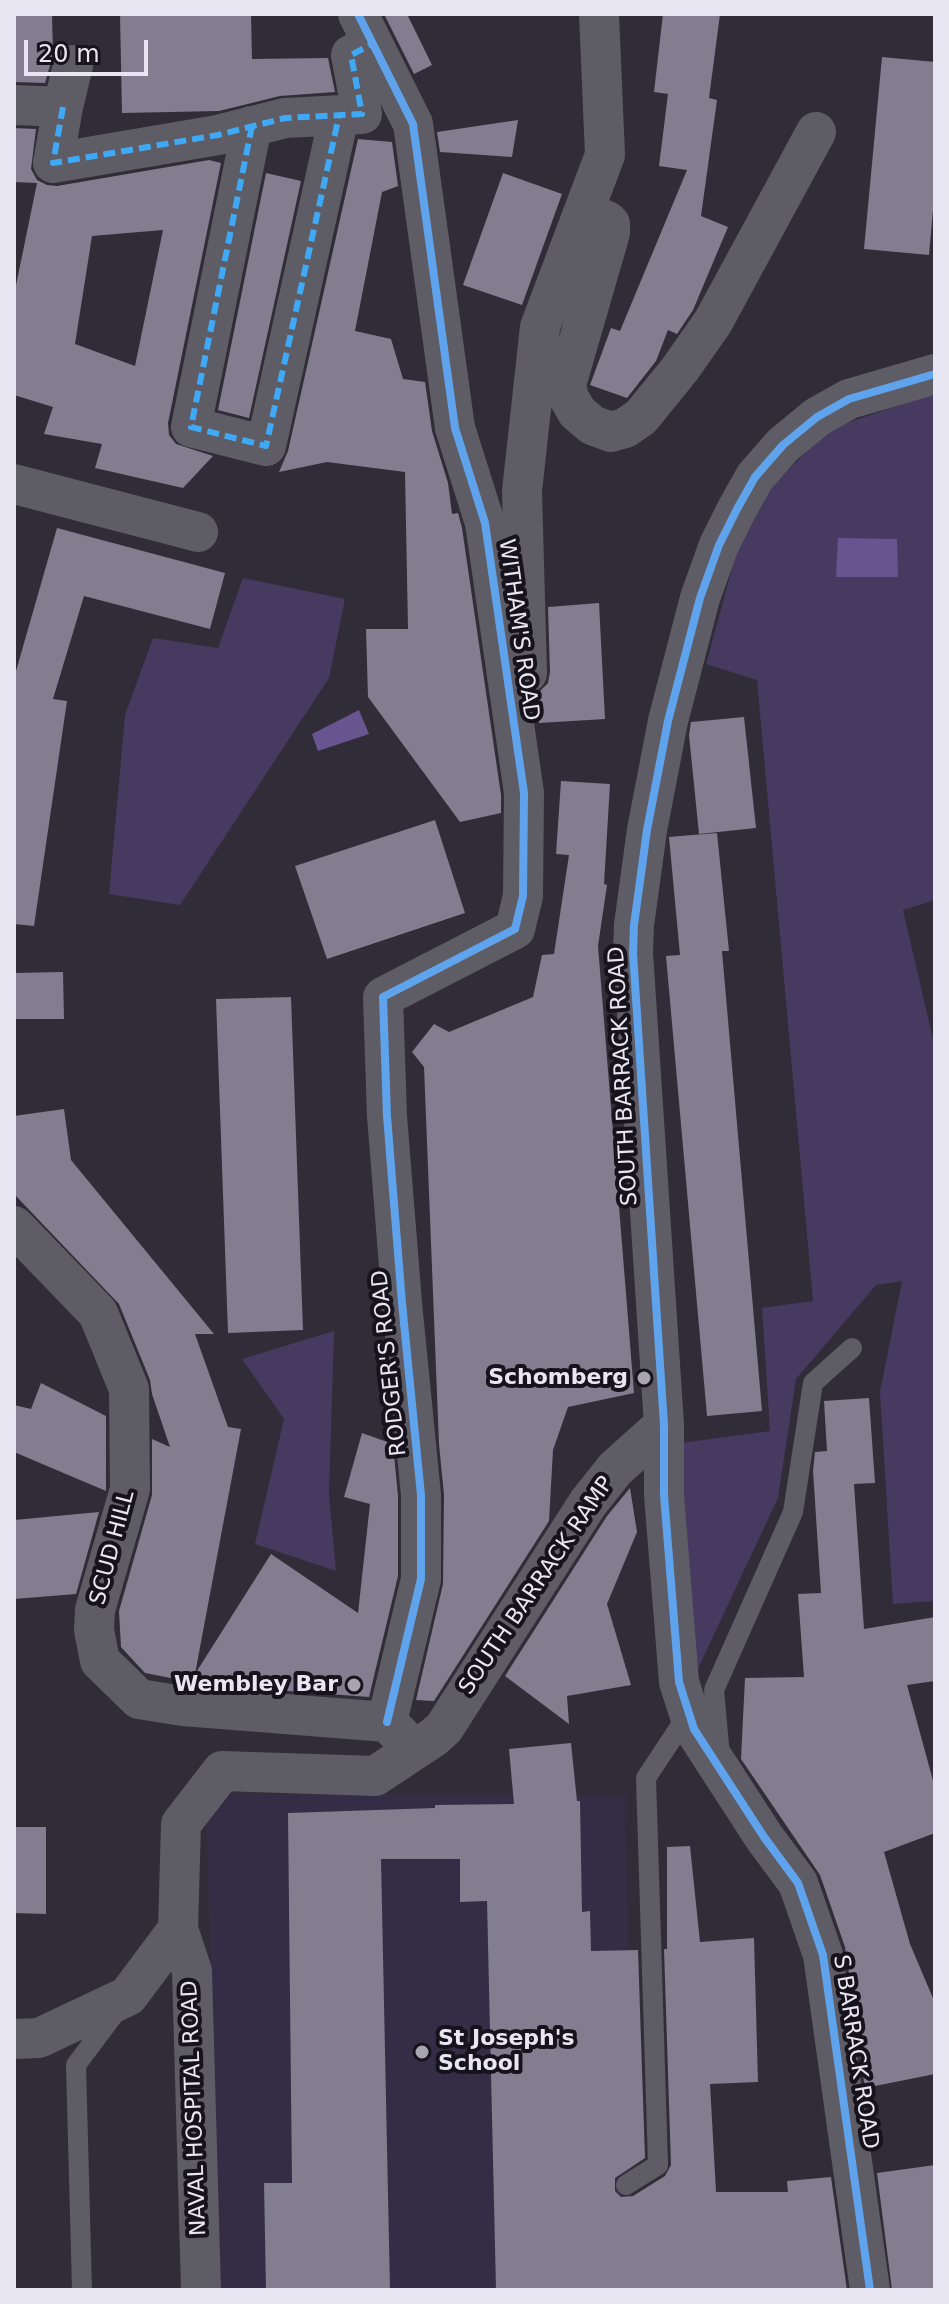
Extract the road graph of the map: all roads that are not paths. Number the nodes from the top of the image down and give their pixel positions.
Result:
1 (599, 14) edge
2 (365, 29) edge
3 (73, 65) dead end
4 (14, 105) edge
5 (63, 107) junction
6 (339, 116) junction
7 (252, 126) junction
8 (816, 132) dead end
9 (585, 212) junction
10 (935, 370) edge
11 (14, 484) edge
12 (198, 532) dead end
13 (524, 793) junction
14 (383, 997) joint
15 (14, 1226) edge
16 (852, 1348) dead end
17 (664, 1425) junction
18 (689, 1713) junction
19 (387, 1722) junction
20 (415, 1751) junction
21 (721, 1768) junction
22 (178, 1929) junction
23 (128, 1996) junction
24 (26, 2038) edge
25 (76, 2065) junction
26 (626, 2185) dead end
27 (82, 2290) edge
28 (201, 2290) edge
29 (870, 2290) edge

1 - 9 street
2 - 6 street
2 - 13 street, WITHAM'S ROAD
3 - 5 street
4 - 5 street
5 - 7 street
6 - 7 street
6 - 7 street
8 - 9 street
9 - 13 street
10 - 17 street, SOUTH BARRACK ROAD
11 - 12 street
13 - 14 street, WITHAM'S ROAD
14 - 19 street, RODGER'S ROAD
15 - 19 street, SCUD HILL
16 - 21 lane
17 - 18 street, S BARRACK ROAD
17 - 20 street, SOUTH BARRACK RAMP
18 - 21 street, S BARRACK ROAD
18 - 26 lane
19 - 20 street
20 - 22 street, SOUTH BARRACK RAMP
21 - 29 street, S BARRACK ROAD
22 - 23 street
22 - 28 street, NAVAL HOSPITAL ROAD
23 - 24 street
23 - 25 lane
24 - 25 lane
25 - 27 lane

